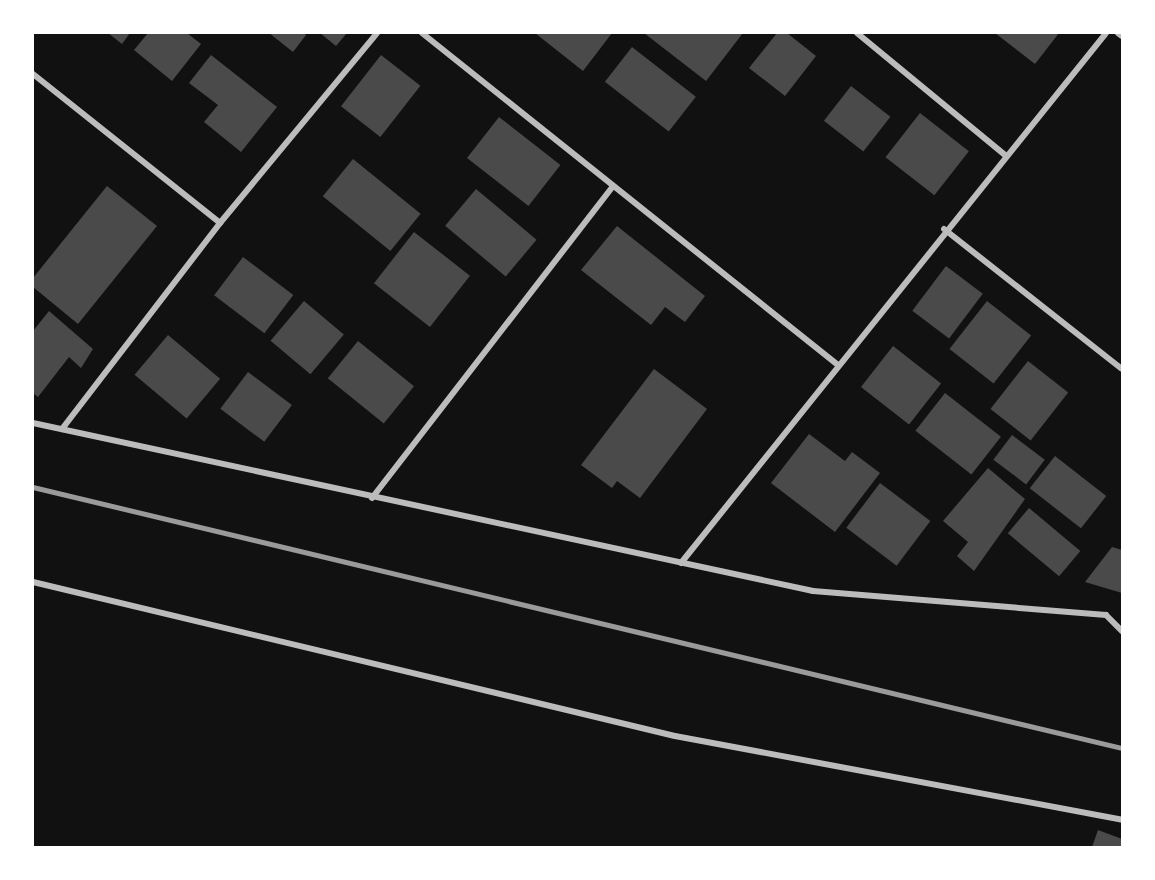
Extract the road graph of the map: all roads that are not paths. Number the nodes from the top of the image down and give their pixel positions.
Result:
1 (377, 33) edge
2 (422, 33) edge
3 (857, 33) edge
4 (1106, 33) edge
5 (1118, 33) edge
6 (1122, 36) edge
7 (33, 74) edge
8 (1005, 155) junction
9 (613, 186) junction
10 (220, 223) junction
11 (944, 229) junction
12 (838, 365) junction
13 (1122, 369) edge
14 (33, 423) edge
15 (62, 429) junction
16 (372, 498) junction
17 (681, 562) junction
18 (33, 582) edge
19 (1122, 632) edge
20 (1122, 820) edge

1 - 10 street
2 - 9 street
3 - 8 street
4 - 8 street
5 - 6 street
7 - 10 street
8 - 11 street
9 - 12 street
9 - 16 street
10 - 15 street
11 - 12 street
11 - 13 street
12 - 17 street
14 - 15 street
15 - 16 street
16 - 17 street
17 - 19 street
18 - 20 street

